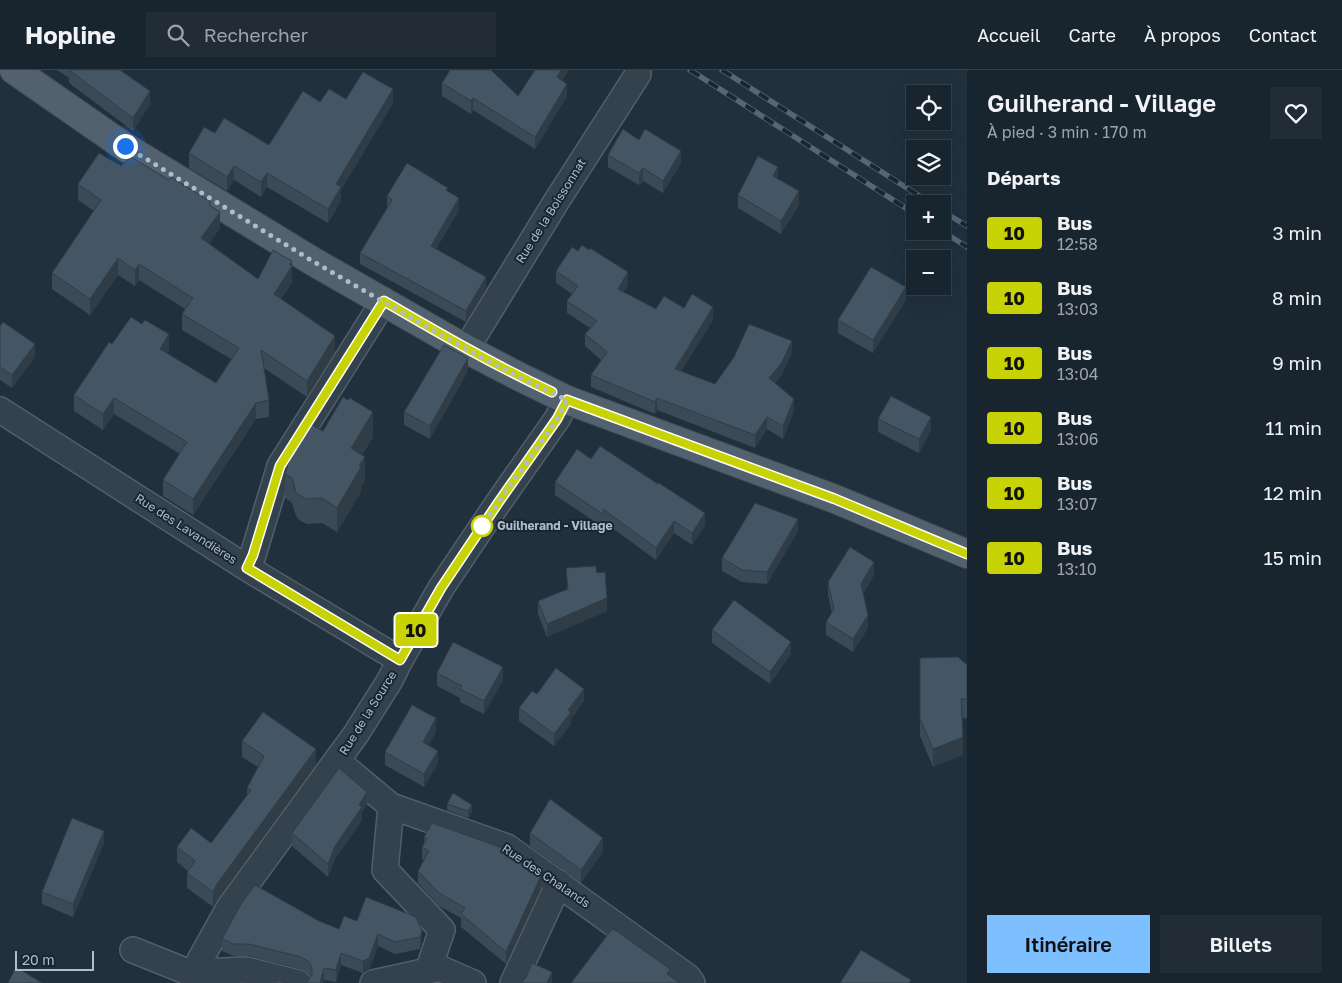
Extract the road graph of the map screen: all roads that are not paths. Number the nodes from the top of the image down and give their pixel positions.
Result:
1 (14, 70) edge
2 (638, 74) dead end
3 (384, 301) junction
4 (457, 344) junction
5 (567, 400) junction
6 (0, 410) edge
7 (967, 554) edge
8 (247, 568) junction
9 (400, 660) junction
10 (337, 761) junction
11 (391, 806) junction
12 (559, 883) junction
13 (133, 950) dead end
14 (428, 971) junction
15 (200, 972) junction
16 (298, 983) edge
17 (373, 983) edge
18 (473, 983) edge
19 (513, 983) edge
20 (692, 983) edge

1 - 3 main road
2 - 4 street, Rue de la Boissonnat
3 - 4 main road
3 - 8 street
4 - 5 main road
5 - 7 main road
5 - 9 street, Rue de la Source
6 - 8 street, Rue des Lavandières
8 - 9 street, Rue des Lavandières
9 - 10 street, Rue de la Source
10 - 11 street, Rue des Chalands
10 - 15 street, Rue de la Source
11 - 12 street, Rue des Chalands
11 - 14 street
12 - 19 street
12 - 20 street, Rue des Chalands
13 - 15 street
14 - 17 street
14 - 18 street
15 - 16 street

